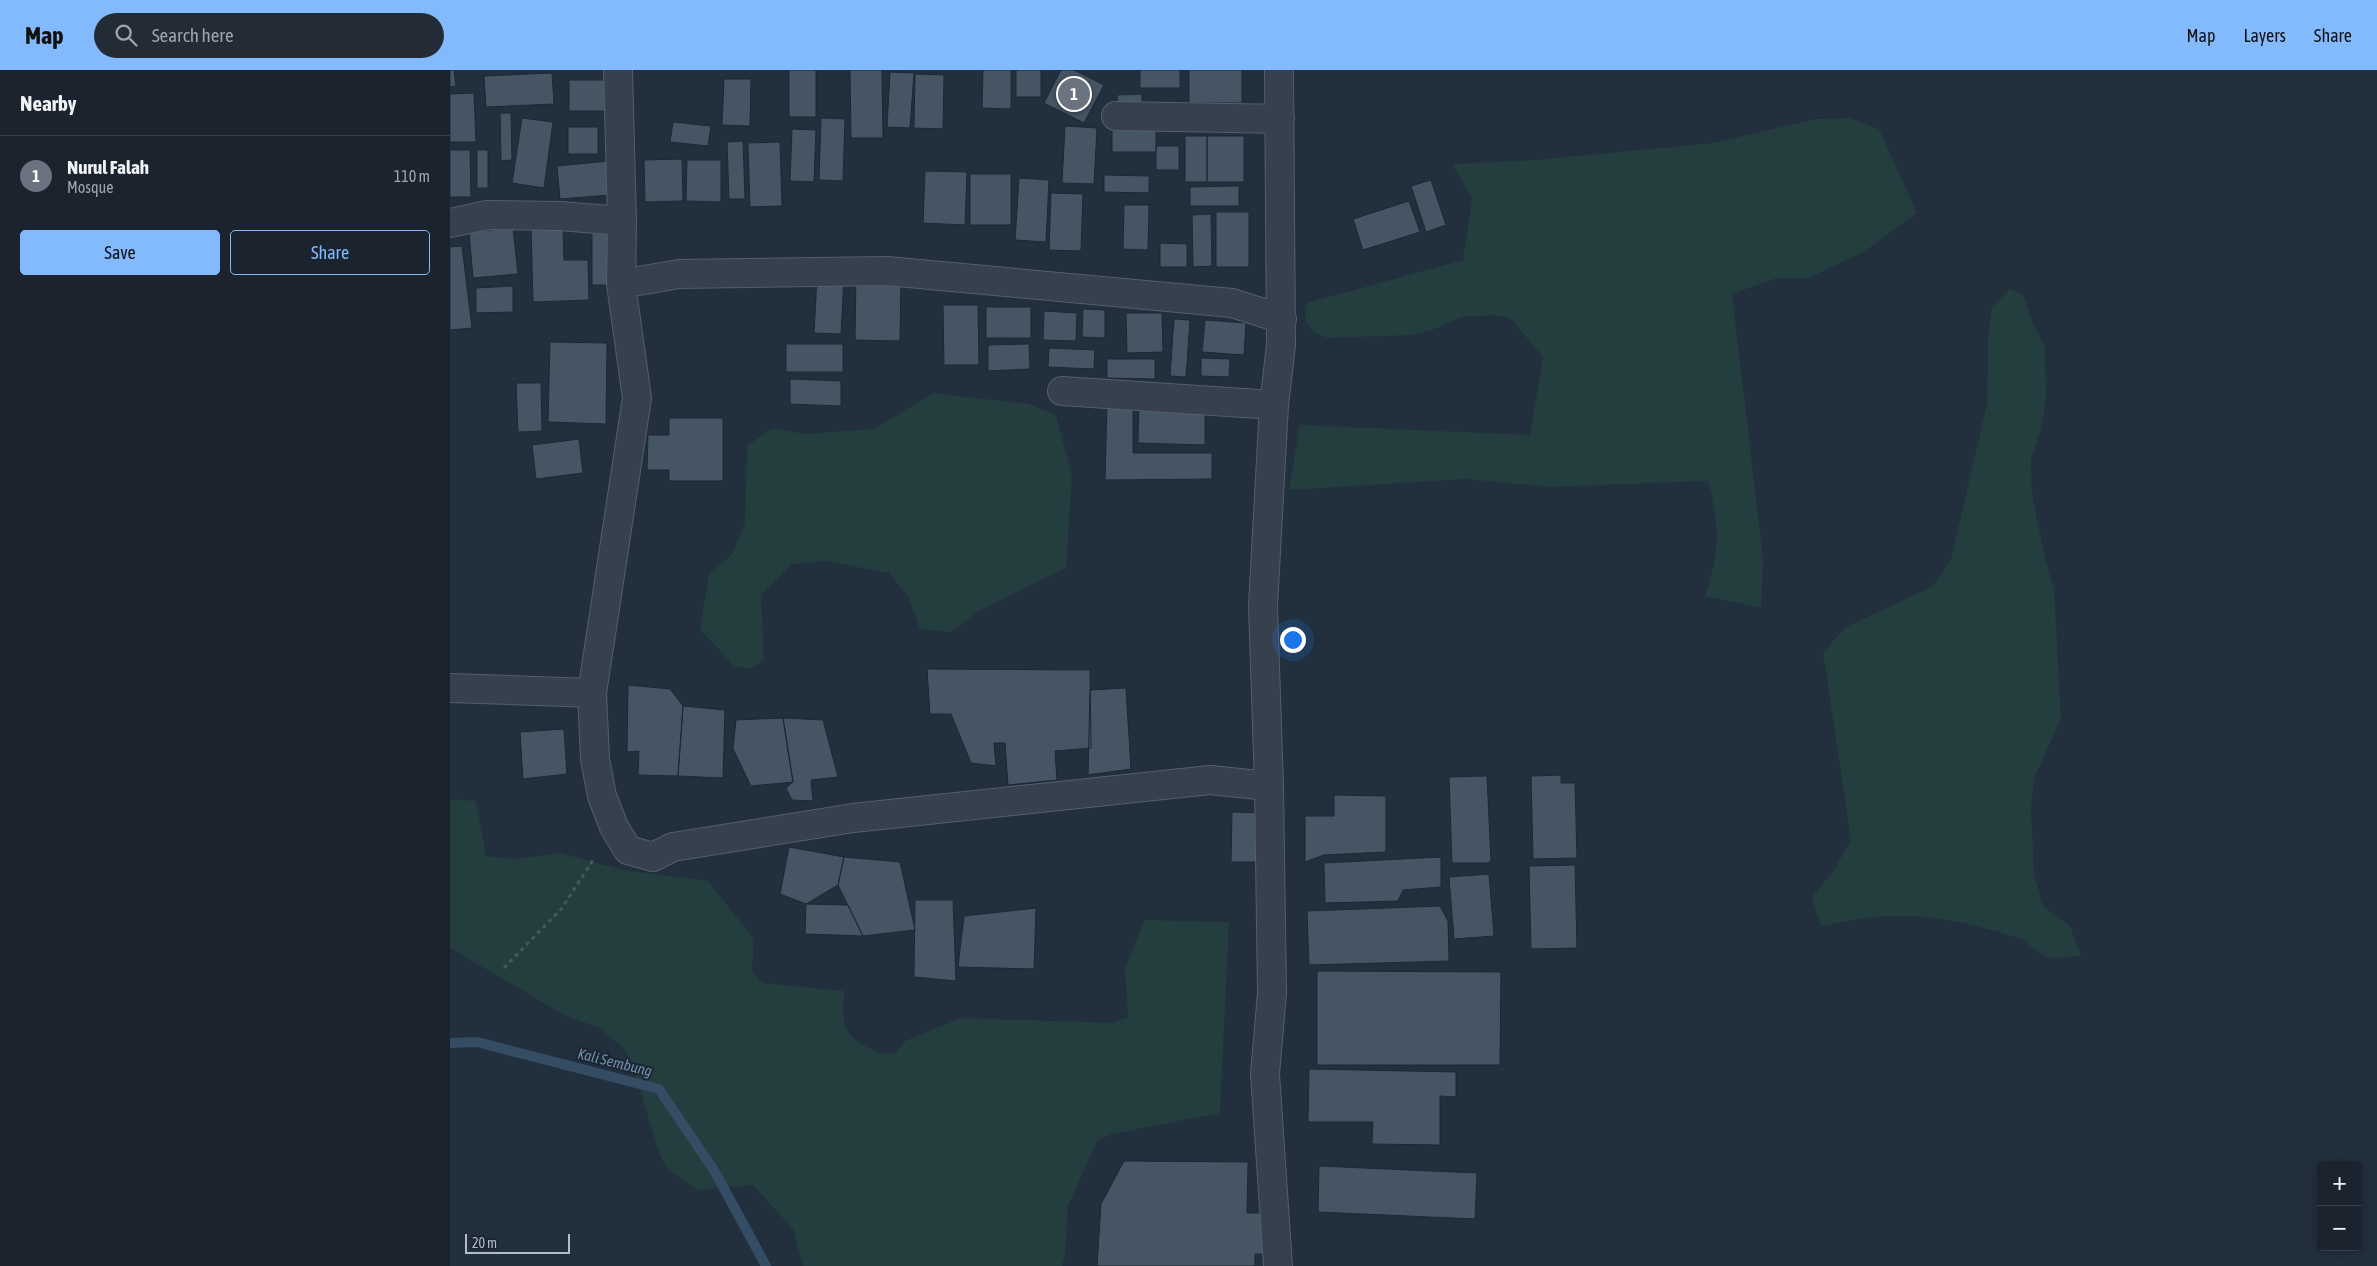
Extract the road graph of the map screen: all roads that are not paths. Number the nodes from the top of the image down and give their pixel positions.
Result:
1 (618, 70) edge
2 (1279, 70) edge
3 (1116, 116) dead end
4 (1280, 120) junction
5 (622, 221) junction
6 (450, 223) edge
7 (621, 284) junction
8 (1282, 318) junction
9 (1062, 391) dead end
10 (1274, 405) junction
11 (450, 688) edge
12 (592, 693) junction
13 (1269, 786) junction
14 (1278, 1266) edge

1 - 5 street
2 - 4 street
3 - 4 street
4 - 8 street
5 - 6 street
5 - 7 street
7 - 8 street
7 - 12 street
8 - 10 street
9 - 10 street
10 - 13 street
11 - 12 street
12 - 13 street
13 - 14 street

